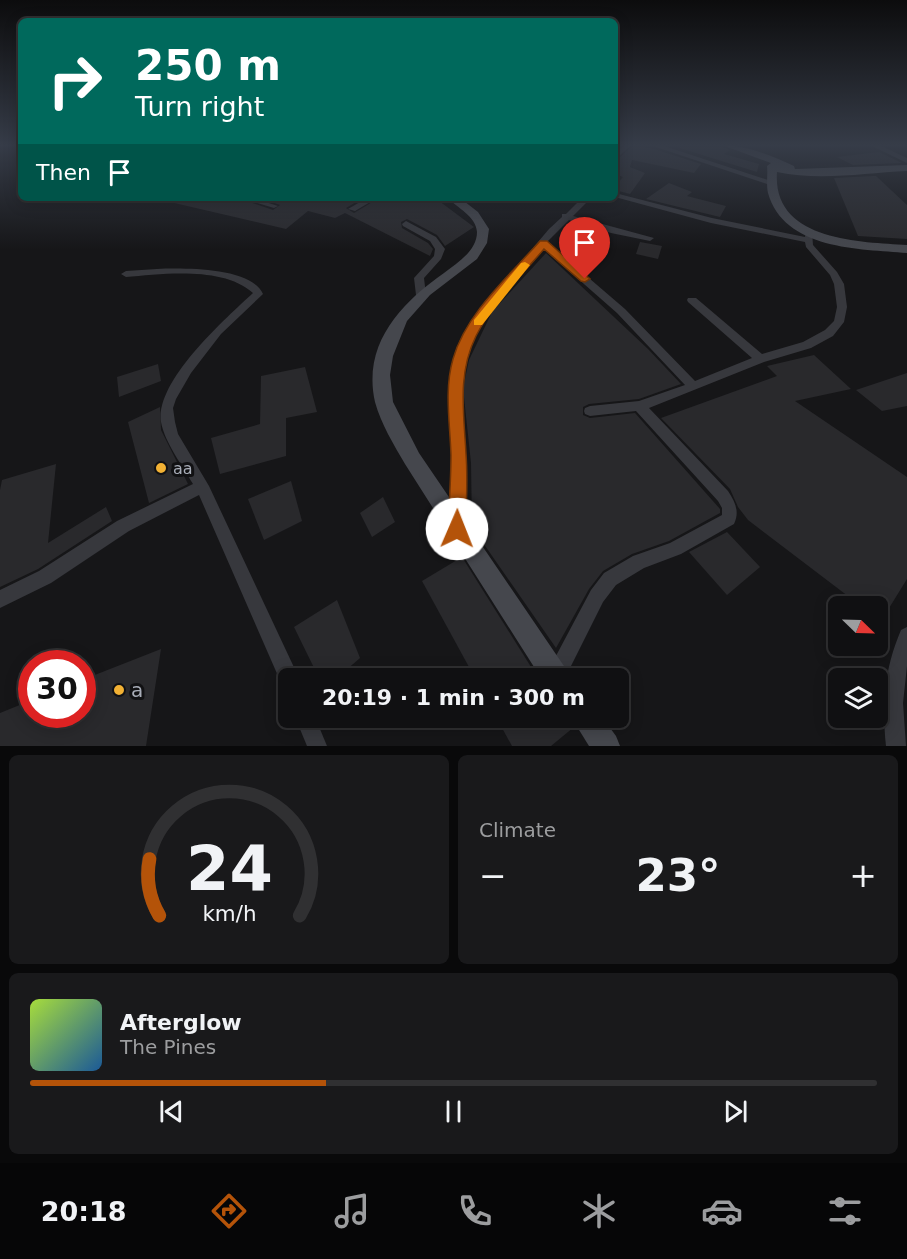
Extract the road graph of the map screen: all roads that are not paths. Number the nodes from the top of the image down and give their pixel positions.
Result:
1 (763, 180) edge
2 (780, 180) edge
3 (770, 182) joint
4 (618, 196) edge
5 (778, 199) junction
6 (256, 201) edge
7 (367, 201) edge
8 (458, 201) edge
9 (583, 201) edge
10 (274, 206) dead end
11 (352, 209) dead end
12 (565, 216) junction
13 (406, 224) dead end
14 (808, 237) junction
15 (650, 238) dead end
16 (543, 243) junction
17 (888, 248) junction
18 (907, 249) edge
19 (126, 274) dead end
20 (421, 294) junction
21 (692, 300) dead end
22 (760, 359) junction
23 (693, 386) junction
24 (639, 406) junction
25 (590, 411) dead end
26 (202, 486) junction
27 (457, 529) junction
28 (0, 599) edge
29 (907, 636) edge
30 (284, 668) edge
31 (551, 668) edge
32 (561, 668) edge
33 (310, 728) edge
34 (593, 728) edge
35 (317, 746) edge
36 (606, 746) edge
37 (897, 746) edge

1 - 3 street
2 - 5 street
3 - 5 street
4 - 14 street
5 - 14 street
5 - 17 street
6 - 10 street
7 - 11 street
8 - 20 street
9 - 12 street
12 - 15 street
12 - 16 street
13 - 20 street
14 - 17 street
14 - 22 street
16 - 23 street
16 - 27 street
17 - 18 street
19 - 26 street
20 - 27 street
21 - 22 street
22 - 23 street
23 - 24 street
24 - 25 street
24 - 32 street
26 - 28 street
26 - 30 street
27 - 31 street
29 - 37 street
33 - 35 street
34 - 36 street

